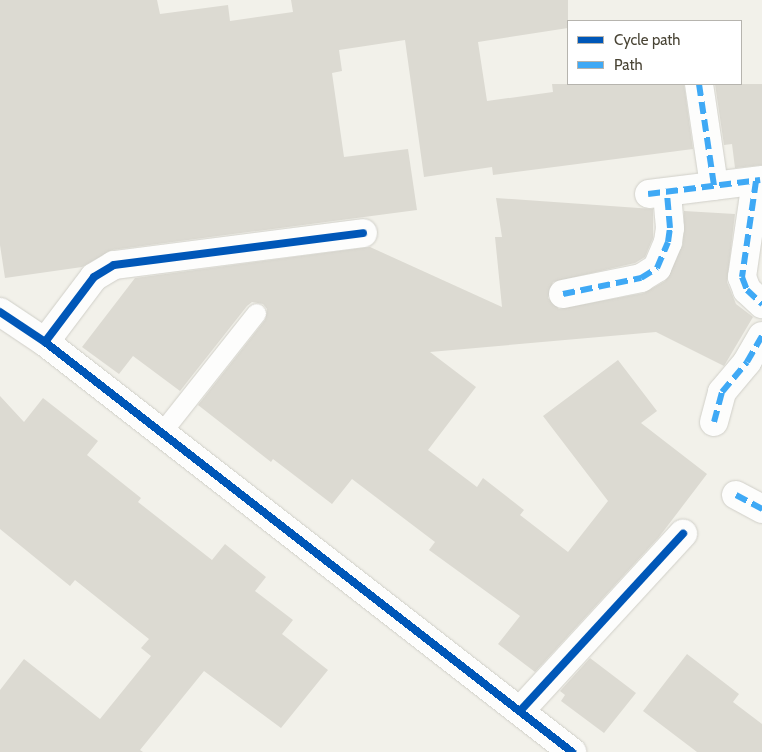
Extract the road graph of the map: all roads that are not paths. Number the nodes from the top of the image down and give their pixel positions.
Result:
1 (699, 85) edge
2 (759, 180) edge
3 (714, 186) junction
4 (363, 233) dead end
5 (563, 294) dead end
6 (762, 304) edge
7 (0, 312) edge
8 (256, 313) dead end
9 (762, 336) edge
10 (45, 342) junction
11 (714, 422) dead end
12 (161, 433) junction
13 (736, 494) dead end
14 (762, 509) edge
15 (683, 534) dead end
16 (520, 711) junction
17 (572, 752) edge

1 - 3 street
2 - 3 street
2 - 6 street
3 - 5 street
4 - 10 street
7 - 10 street
8 - 12 lane
9 - 11 street
10 - 12 street
12 - 16 street
13 - 14 street
15 - 16 street
16 - 17 street

